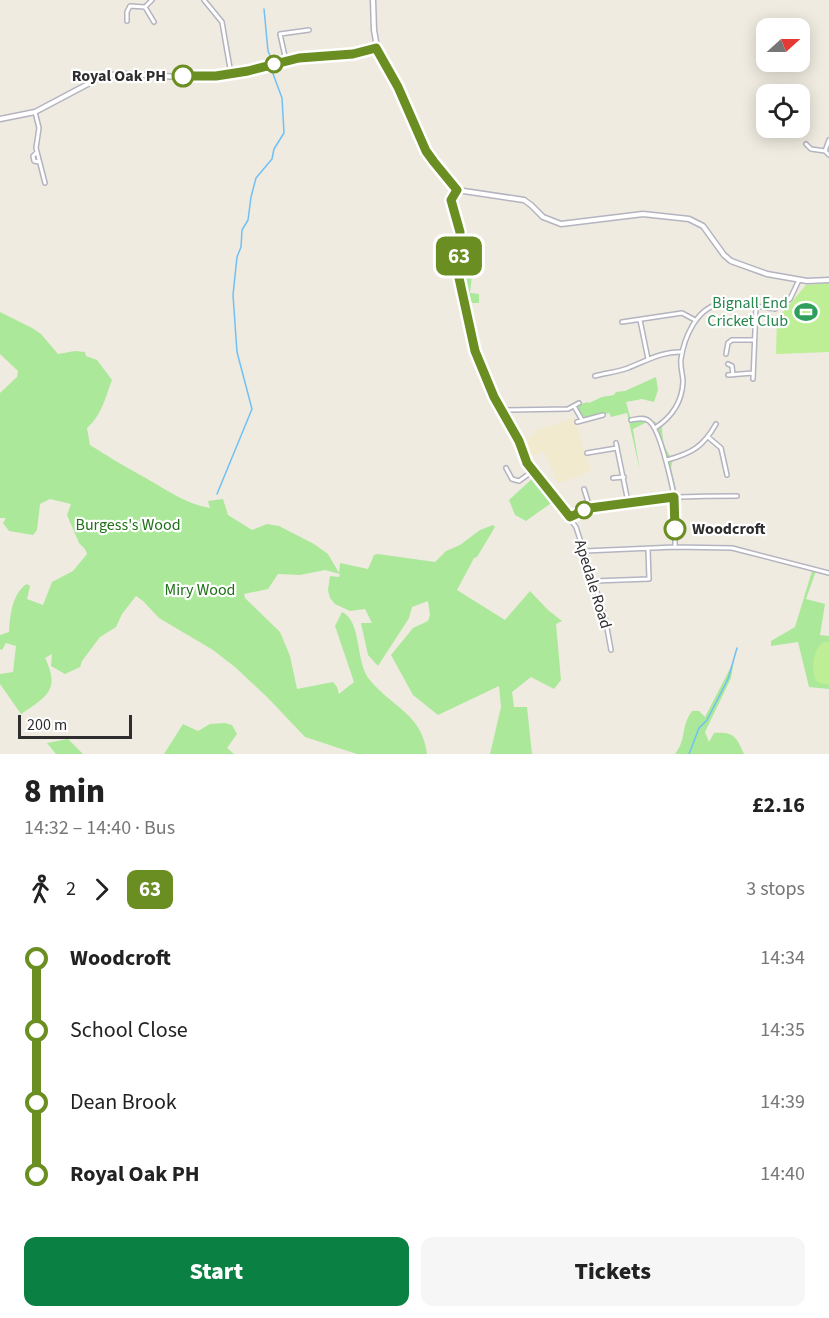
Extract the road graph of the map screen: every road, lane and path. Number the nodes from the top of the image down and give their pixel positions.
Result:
1 (152, 0) edge
2 (204, 0) edge
3 (374, 0) edge
4 (145, 7) junction
5 (127, 21) dead end
6 (154, 22) dead end
7 (309, 30) dead end
8 (376, 48) junction
9 (286, 61) junction
10 (231, 74) junction
11 (35, 112) junction
12 (0, 119) edge
13 (829, 140) edge
14 (806, 144) dead end
15 (825, 151) junction
16 (829, 154) edge
17 (45, 183) dead end
18 (457, 190) junction
19 (799, 280) junction
20 (829, 280) edge
21 (756, 307) junction
22 (640, 319) junction
23 (696, 320) junction
24 (622, 322) dead end
25 (753, 340) junction
26 (683, 352) junction
27 (725, 352) dead end
28 (648, 359) junction
29 (728, 364) dead end
30 (753, 373) junction
31 (728, 375) dead end
32 (733, 375) junction
33 (595, 376) dead end
34 (753, 379) dead end
35 (579, 404) dead end
36 (574, 406) junction
37 (501, 410) junction
38 (603, 415) dead end
39 (631, 420) dead end
40 (709, 425) dead end
41 (655, 428) junction
42 (708, 438) junction
43 (589, 446) dead end
44 (666, 460) junction
45 (506, 468) dead end
46 (533, 471) junction
47 (727, 475) dead end
48 (624, 477) junction
49 (613, 478) dead end
50 (584, 489) dead end
51 (737, 496) dead end
52 (674, 497) junction
53 (628, 502) junction
54 (590, 508) junction
55 (570, 517) junction
56 (675, 547) junction
57 (583, 549) junction
58 (648, 549) junction
59 (829, 573) edge
60 (593, 581) junction
61 (611, 650) dead end

1 - 4 street
2 - 10 street
3 - 8 street
4 - 5 street
4 - 6 street
7 - 9 street
8 - 9 street
8 - 18 street
9 - 10 street
10 - 11 street
11 - 12 street
11 - 17 street
13 - 15 street
14 - 15 street
15 - 16 street
18 - 19 street
18 - 37 street, Apedale Road
19 - 20 street
19 - 21 street
21 - 23 street
21 - 25 street
22 - 23 street
22 - 24 street
22 - 28 street
23 - 26 street
25 - 27 street
25 - 30 street
26 - 28 street
26 - 41 street
28 - 33 street
29 - 32 street
30 - 32 street
30 - 34 street
31 - 32 street
35 - 36 street
36 - 37 street
36 - 38 street
37 - 46 street, Apedale Road
39 - 41 street
40 - 42 street
41 - 44 street
42 - 44 street
42 - 47 street
43 - 48 street
44 - 52 street
45 - 46 street
46 - 55 street, Apedale Road
48 - 49 street
48 - 53 street
50 - 54 street
51 - 52 street
52 - 53 street
52 - 56 street
53 - 54 street
54 - 55 street
55 - 57 street, Apedale Road
56 - 58 street
56 - 59 street
57 - 58 street
57 - 60 street, Apedale Road
58 - 60 street
60 - 61 street, Apedale Road

